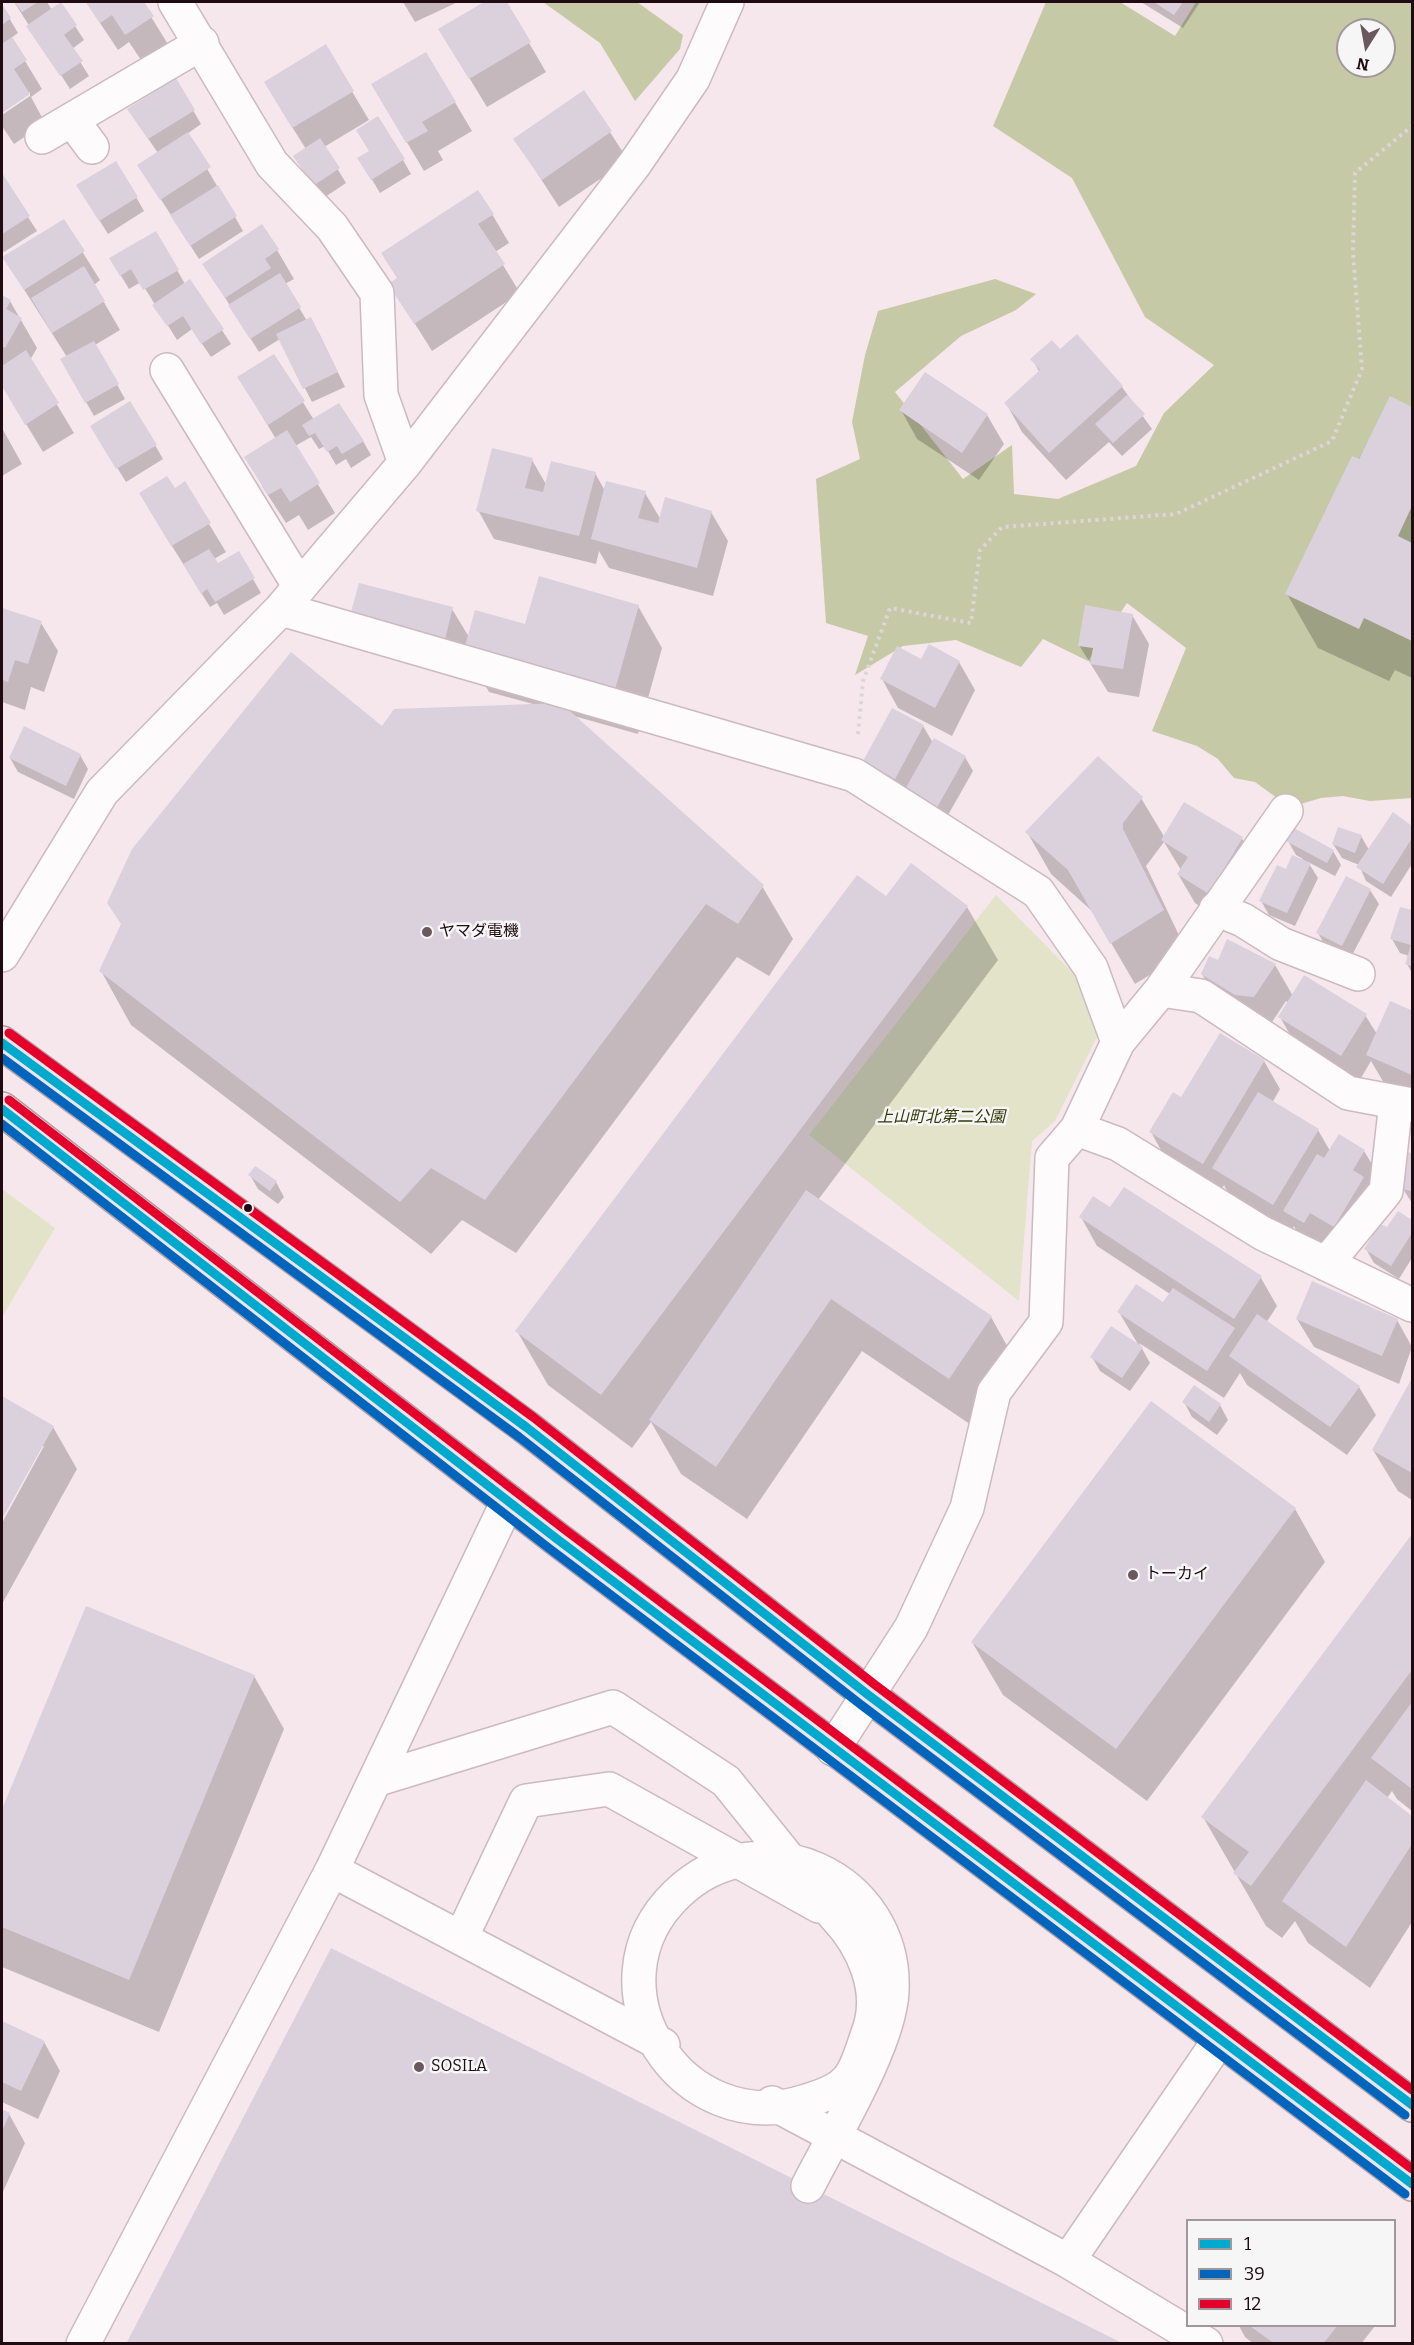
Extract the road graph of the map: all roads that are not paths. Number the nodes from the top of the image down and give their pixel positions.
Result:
1 (175, 2) edge
2 (727, 2) edge
3 (202, 43) junction
4 (72, 120) junction
5 (42, 137) dead end
6 (92, 147) dead end
7 (167, 370) dead end
8 (405, 463) junction
9 (290, 598) junction
10 (1286, 811) dead end
11 (1216, 909) junction
12 (2, 955) edge
13 (1358, 974) dead end
14 (1161, 990) junction
15 (1118, 1042) junction
16 (2, 1043) edge
17 (1404, 1103) edge
18 (2, 1109) edge
19 (1077, 1129) junction
20 (1326, 1264) junction
21 (1413, 1305) edge
22 (508, 1501) junction
23 (867, 1694) junction
24 (833, 1749) junction
25 (375, 1780) junction
26 (332, 1870) junction
27 (834, 1915) junction
28 (461, 1938) junction
29 (1220, 2039) junction
30 (1413, 2105) edge
31 (1413, 2184) edge
32 (808, 2186) dead end
33 (1068, 2260) junction
34 (83, 2343) edge
35 (1206, 2343) edge

1 - 3 street
2 - 8 street
3 - 4 street
3 - 8 street
4 - 5 street
4 - 6 street
7 - 9 street
8 - 9 street
9 - 12 street
9 - 15 street
10 - 11 street
11 - 13 street
11 - 14 street
14 - 15 street
14 - 17 street
15 - 19 street
16 - 23 main road
17 - 20 street
18 - 22 main road
19 - 20 street
19 - 23 street
20 - 21 street
22 - 24 main road
22 - 25 street
23 - 24 street
23 - 30 main road
24 - 29 main road
25 - 26 street
25 - 27 street
26 - 28 street
26 - 34 street
27 - 28 street
27 - 32 street
28 - 33 street
29 - 31 main road
29 - 33 street
33 - 35 street

